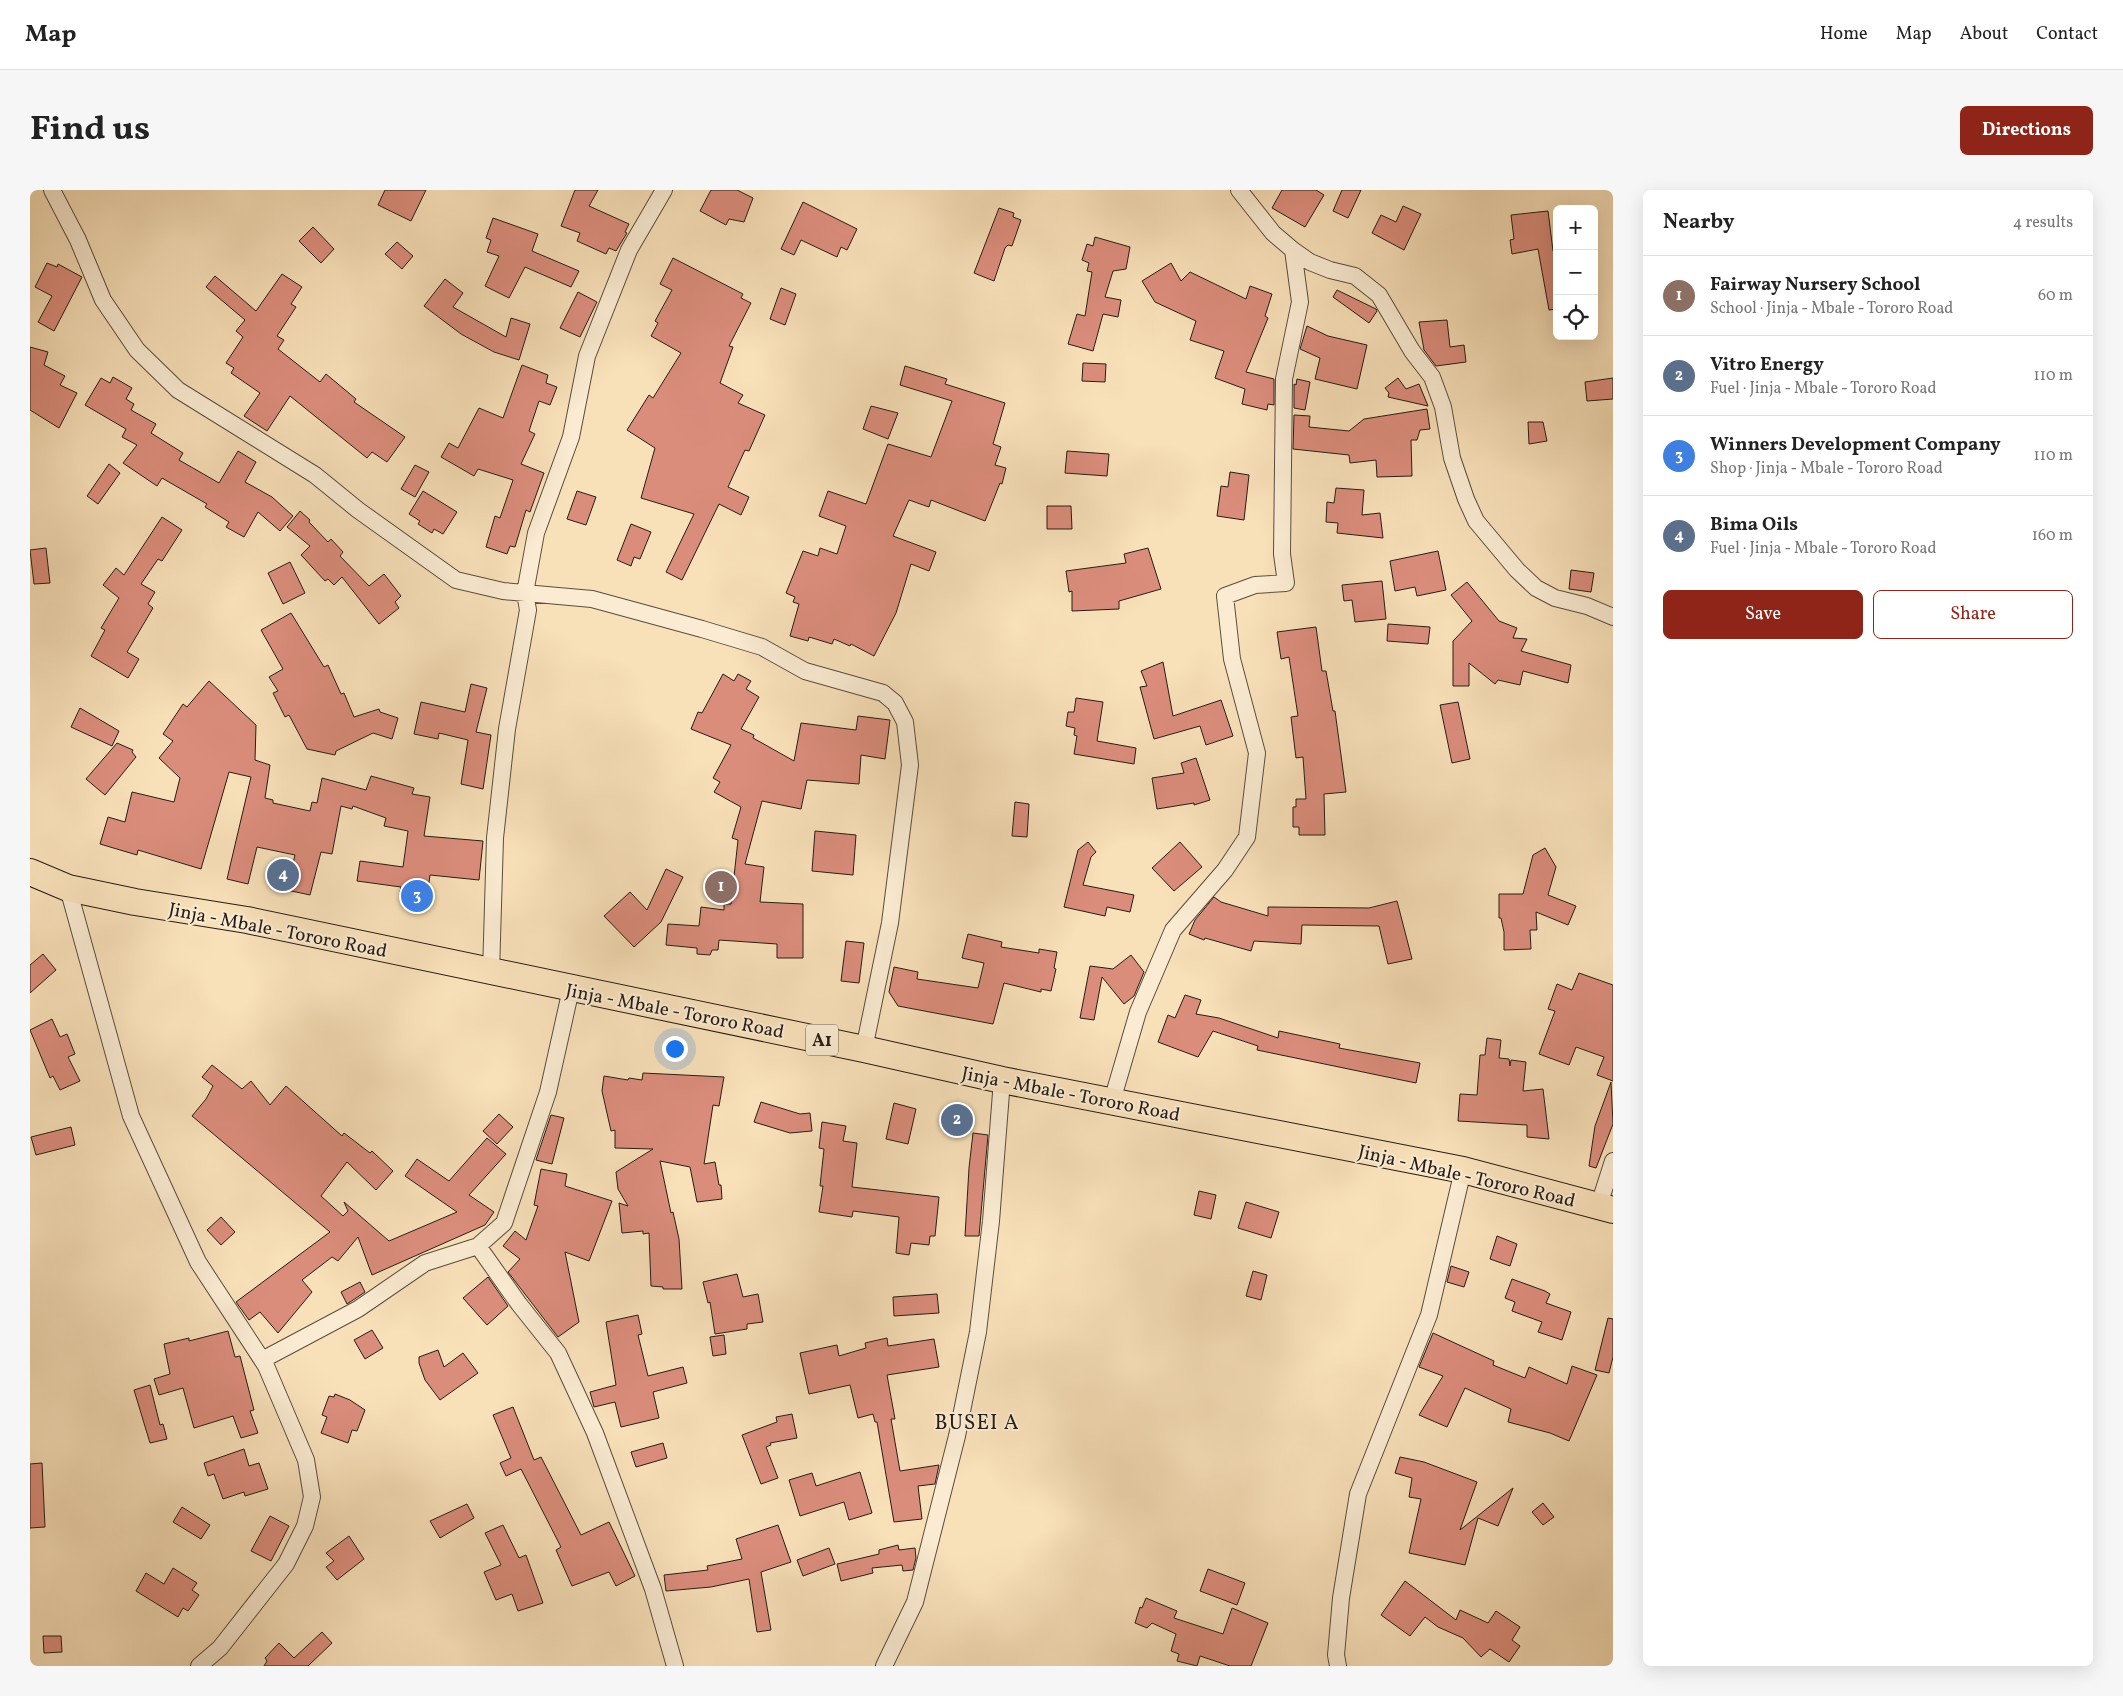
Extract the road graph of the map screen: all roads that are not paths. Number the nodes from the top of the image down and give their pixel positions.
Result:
1 (52, 190) edge
2 (664, 190) edge
3 (1239, 190) edge
4 (1293, 250) junction
5 (525, 593) junction
6 (1613, 617) edge
7 (30, 872) edge
8 (68, 888) junction
9 (491, 973) junction
10 (571, 989) junction
11 (864, 1049) junction
12 (1002, 1080) junction
13 (1112, 1101) junction
14 (1613, 1161) edge
15 (1463, 1170) junction
16 (1606, 1208) edge
17 (478, 1246) junction
18 (262, 1360) junction
19 (198, 1666) edge
20 (675, 1666) edge
21 (884, 1666) edge
22 (1338, 1666) edge

1 - 5 street
2 - 5 street
3 - 4 street
4 - 6 street
4 - 13 street
5 - 9 street
5 - 11 street
7 - 8 main road, Jinja - Mbale - Tororo Road / A1
8 - 9 main road, Jinja - Mbale - Tororo Road / A1
8 - 18 street
9 - 10 main road, Jinja - Mbale - Tororo Road / A1
10 - 11 main road, Jinja - Mbale - Tororo Road / A1
10 - 17 street
11 - 12 main road, Jinja - Mbale - Tororo Road / A1
12 - 13 main road, Jinja - Mbale - Tororo Road / A1
12 - 21 street
13 - 15 main road, Jinja - Mbale - Tororo Road / A1
14 - 16 street
15 - 16 main road, Jinja - Mbale - Tororo Road / A1
15 - 22 street
17 - 18 street
17 - 20 street
18 - 19 street

